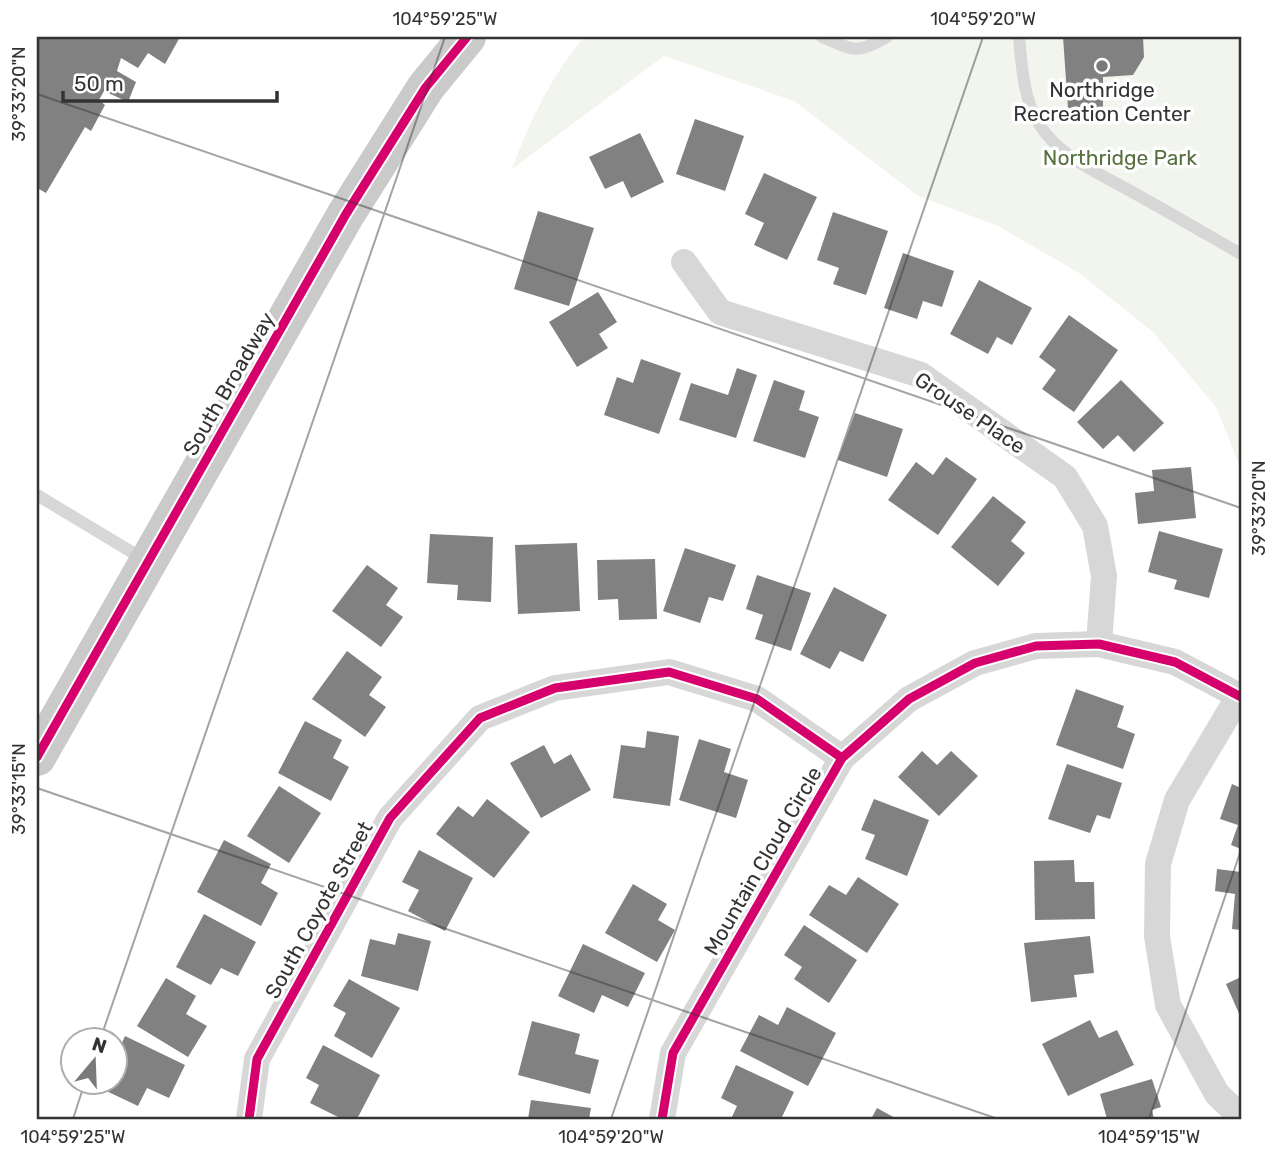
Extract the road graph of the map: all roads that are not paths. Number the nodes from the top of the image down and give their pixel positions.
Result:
1 (467, 37) edge
2 (822, 37) edge
3 (887, 37) edge
4 (1019, 37) edge
5 (1241, 254) edge
6 (684, 262) dead end
7 (37, 495) edge
8 (148, 562) junction
9 (1099, 644) junction
10 (1240, 696) edge
11 (37, 757) edge
12 (842, 758) junction
13 (1241, 1117) edge
14 (249, 1119) edge
15 (662, 1119) edge

1 - 8 main road, South Broadway
2 - 3 lane
4 - 5 lane
6 - 9 street, Grouse Place
7 - 8 lane
8 - 11 main road, South Broadway
9 - 10 street, Mountain Cloud Circle
9 - 12 street, Mountain Cloud Circle
10 - 13 street
12 - 14 street, South Coyote Street
12 - 15 street, Mountain Cloud Circle

